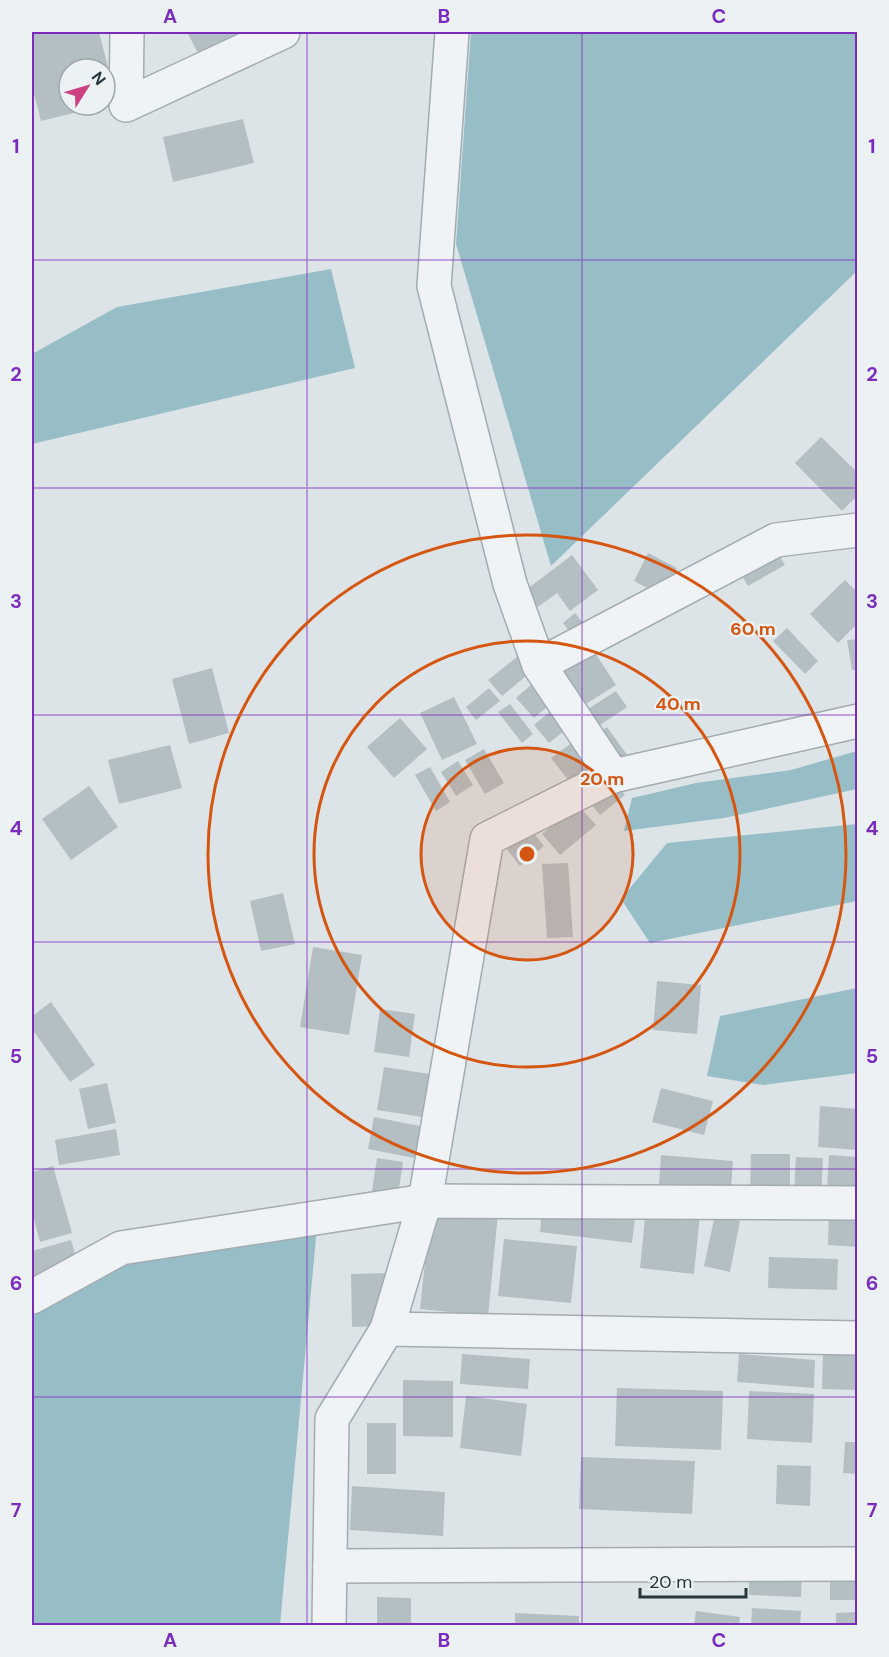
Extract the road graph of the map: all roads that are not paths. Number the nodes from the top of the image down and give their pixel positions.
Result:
1 (127, 32) edge
2 (283, 32) edge
3 (452, 32) edge
4 (858, 530) edge
5 (539, 666) junction
6 (858, 721) edge
7 (613, 776) junction
8 (425, 1201) junction
9 (858, 1203) edge
10 (32, 1297) edge
11 (387, 1329) junction
12 (858, 1338) edge
13 (858, 1564) edge
14 (330, 1566) junction
15 (329, 1626) edge

1 - 2 street
3 - 5 street
4 - 5 street
5 - 7 street
6 - 7 street
7 - 8 street
8 - 9 street
8 - 10 street
8 - 11 street
11 - 12 street
11 - 14 street
13 - 14 street
14 - 15 street

